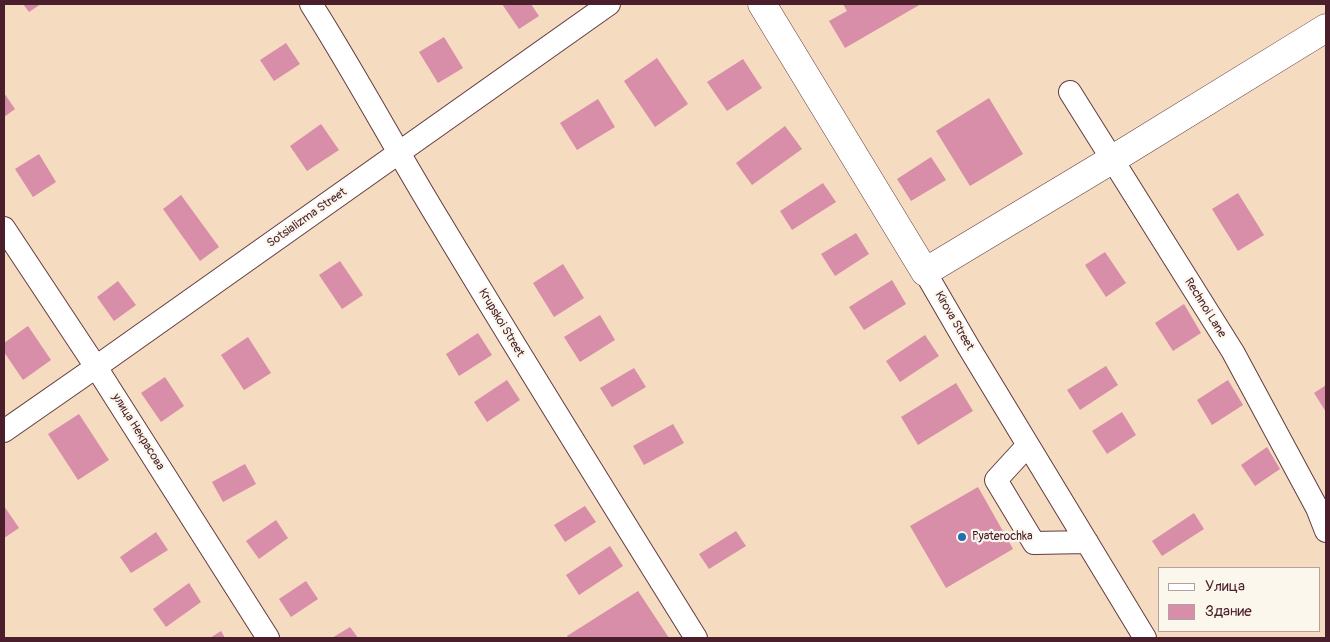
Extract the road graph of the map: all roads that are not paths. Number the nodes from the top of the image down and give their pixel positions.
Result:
1 (311, 4) edge
2 (608, 4) edge
3 (762, 4) edge
4 (1326, 28) edge
5 (1070, 92) dead end
6 (398, 153) junction
7 (1113, 159) junction
8 (4, 228) edge
9 (925, 272) junction
10 (96, 367) junction
11 (4, 431) edge
12 (1028, 445) junction
13 (1326, 531) edge
14 (1087, 542) junction
15 (268, 638) edge
16 (696, 638) edge
17 (1145, 638) edge

1 - 6 street, Krupskoi Street
2 - 6 street, Sotsializma Street
3 - 9 main road, Kirova Street
4 - 7 main road
5 - 7 street, Rechnoi Lane
6 - 10 street, Sotsializma Street
6 - 16 street, Krupskoi Street
7 - 9 main road
7 - 13 street, Rechnoi Lane
8 - 10 street, улица Некрасова
9 - 12 street, Kirova Street
10 - 11 street, Sotsializma Street
10 - 15 street, улица Некрасова
12 - 14 street, Kirova Street
12 - 14 street
14 - 17 street, Kirova Street

